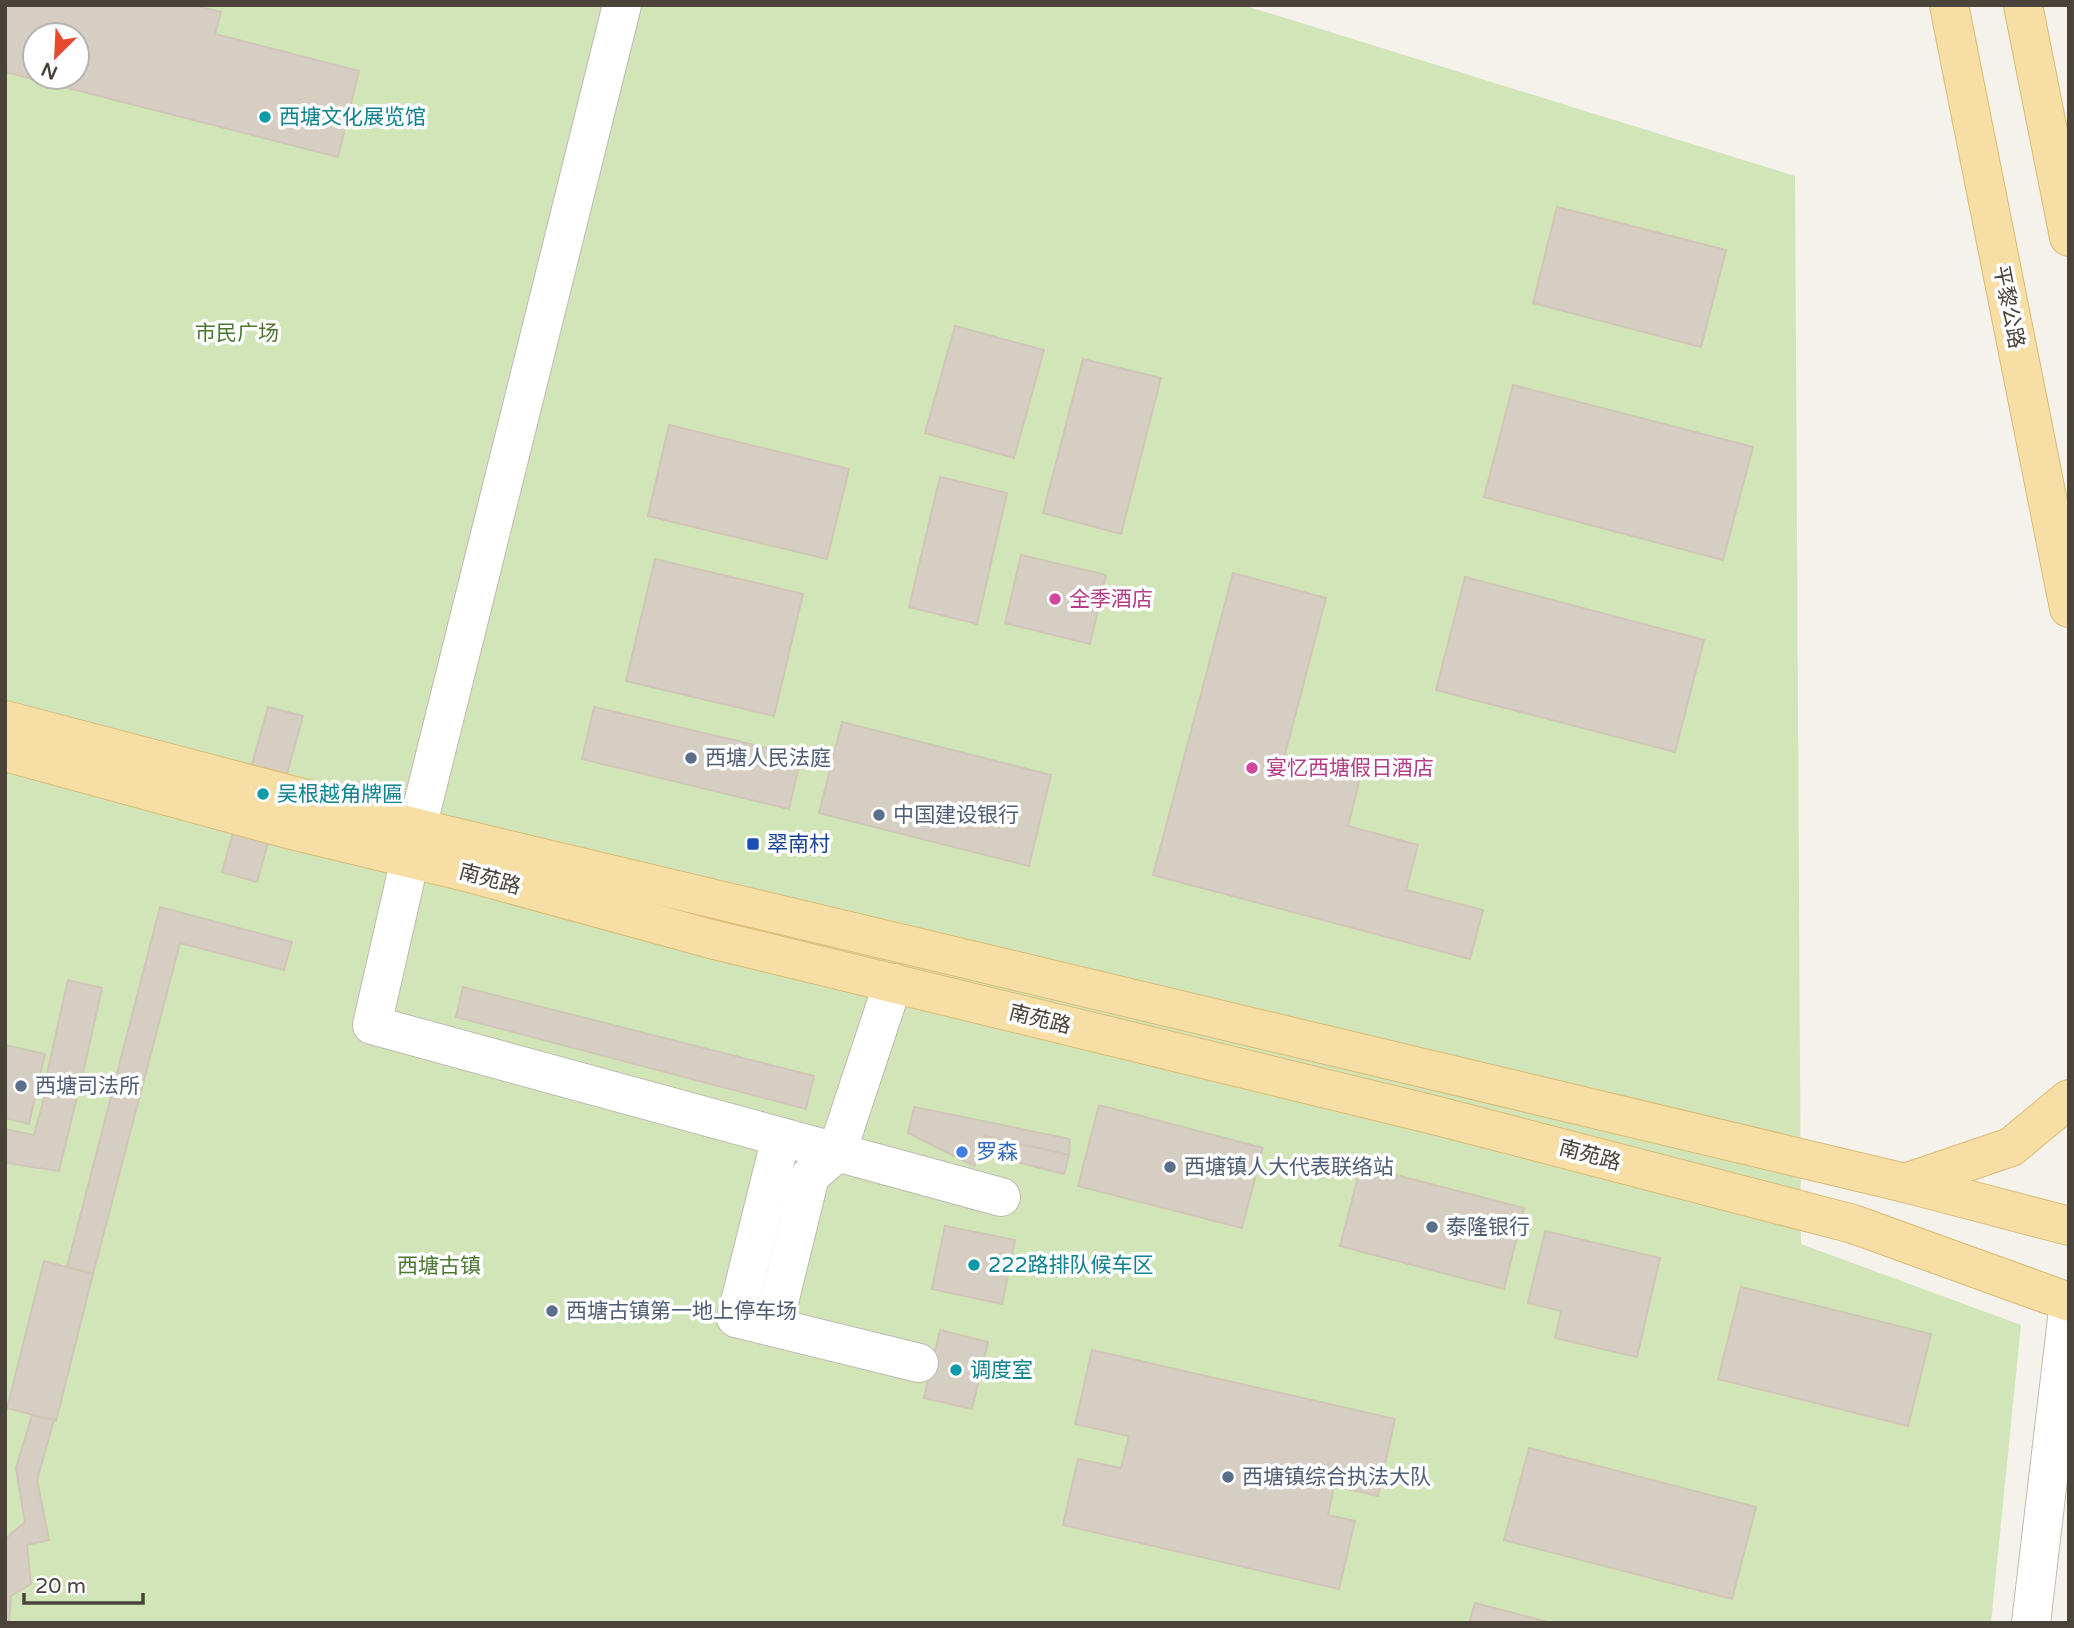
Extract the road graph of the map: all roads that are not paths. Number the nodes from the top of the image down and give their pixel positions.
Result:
1 (622, 5) edge
2 (1949, 5) edge
3 (2023, 5) edge
4 (2069, 237) edge
5 (2069, 608) edge
6 (5, 720) edge
7 (5, 752) edge
8 (413, 843) junction
9 (893, 984) junction
10 (2069, 1099) edge
11 (781, 1137) junction
12 (837, 1152) junction
13 (1905, 1182) junction
14 (1001, 1197) dead end
15 (2069, 1226) edge
16 (2069, 1302) edge
17 (773, 1327) junction
18 (919, 1363) dead end
19 (2031, 1623) edge

1 - 8 street
2 - 5 main road, 平黎公路
3 - 4 main road
6 - 8 main road, 南苑路
7 - 8 main road, 南苑路
8 - 9 main road, 南苑路
8 - 11 street
8 - 13 main road, 南苑路
9 - 12 street
9 - 16 main road, 南苑路
10 - 13 main road
11 - 12 street
11 - 17 street
12 - 14 street
12 - 17 street
13 - 15 main road, 南苑路
16 - 19 street
17 - 18 street

